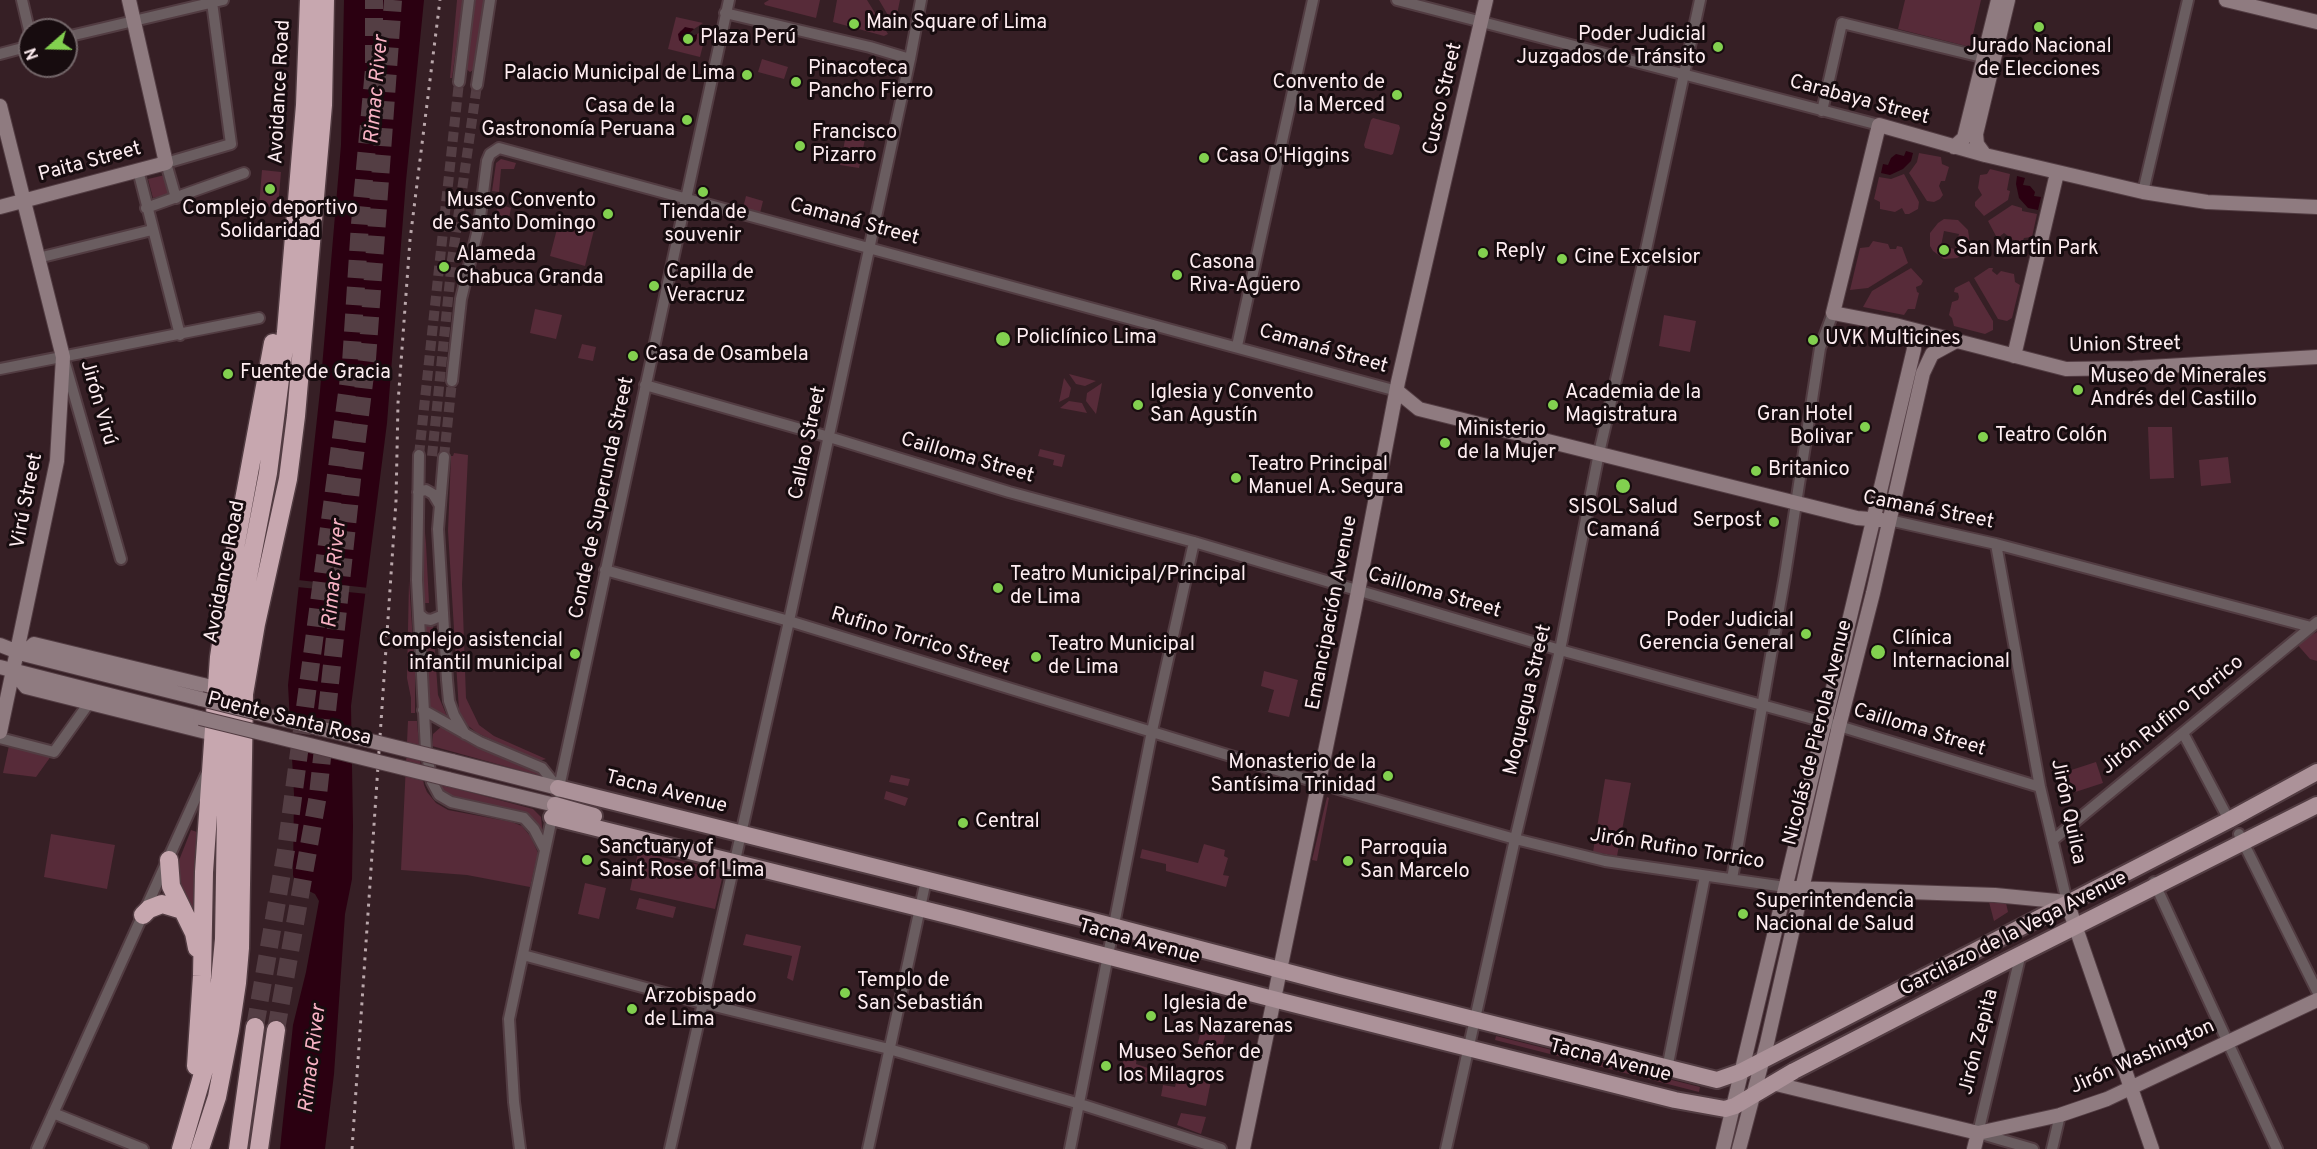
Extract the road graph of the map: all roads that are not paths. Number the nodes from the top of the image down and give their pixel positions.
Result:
1 (22, 0) edge
2 (129, 0) edge
3 (309, 0) edge
4 (325, 0) edge
5 (469, 0) edge
6 (490, 0) edge
7 (729, 0) edge
8 (921, 0) edge
9 (1313, 0) edge
10 (1397, 0) edge
11 (1486, 0) edge
12 (1700, 0) edge
13 (1998, 0) edge
14 (2008, 0) edge
15 (2188, 0) edge
16 (2226, 0) edge
17 (218, 1) edge
18 (725, 13) junction
19 (26, 18) edge
20 (134, 20) junction
21 (1481, 22) junction
22 (2317, 22) edge
23 (78, 34) edge
24 (18, 49) edge
25 (0, 54) edge
26 (910, 59) junction
27 (1988, 59) junction
28 (1684, 75) junction
29 (459, 82) tunnel mouth
30 (477, 85) tunnel mouth
31 (0, 105) edge
32 (1822, 111) junction
33 (1879, 125) junction
34 (1954, 147) junction
35 (1985, 155) junction
36 (166, 163) junction
37 (138, 170) junction
38 (244, 173) dead end
39 (2057, 173) junction
40 (2143, 192) junction
41 (176, 198) junction
42 (686, 198) junction
43 (24, 201) junction
44 (0, 207) edge
45 (146, 207) junction
46 (1439, 207) joint
47 (2317, 207) edge
48 (152, 230) junction
49 (869, 247) junction
50 (39, 258) junction
51 (290, 283) junction
52 (1833, 313) junction
53 (259, 318) dead end
54 (1896, 325) junction
55 (180, 334) junction
56 (1956, 341) junction
57 (1237, 346) junction
58 (2014, 356) junction
59 (63, 357) junction
60 (2317, 357) edge
61 (0, 369) edge
62 (452, 381) tunnel mouth
63 (645, 385) junction
64 (1396, 391) junction
65 (829, 437) junction
66 (1599, 453) junction
67 (419, 455) tunnel mouth
68 (444, 457) tunnel mouth
69 (418, 492) junction
70 (1795, 501) junction
71 (440, 504) junction
72 (1874, 520) junction
73 (1889, 520) junction
74 (1194, 542) junction
75 (1996, 544) junction
76 (121, 559) dead end
77 (605, 570) junction
78 (1358, 591) junction
79 (419, 614) junction
80 (443, 615) junction
81 (789, 621) junction
82 (2314, 625) edge
83 (0, 645) edge
84 (1560, 650) junction
85 (20, 653) junction
86 (7, 669) edge
87 (216, 688) junction
88 (89, 703) junction
89 (1762, 706) junction
90 (423, 710) junction
91 (1824, 722) junction
92 (1839, 726) junction
93 (1152, 731) junction
94 (0, 732) edge
95 (2183, 733) junction
96 (214, 734) junction
97 (465, 734) junction
98 (0, 738) edge
99 (211, 763) junction
100 (2317, 772) edge
101 (1318, 782) junction
102 (2040, 787) junction
103 (558, 788) junction
104 (2317, 794) edge
105 (2317, 805) edge
106 (551, 808) junction
107 (2229, 820) junction
108 (740, 834) junction
109 (1515, 839) junction
110 (2241, 839) junction
111 (2053, 840) junction
112 (545, 850) junction
113 (735, 857) junction
114 (169, 860) junction
115 (1705, 876) junction
116 (1732, 879) junction
117 (926, 880) junction
118 (2155, 883) junction
119 (1785, 887) junction
120 (1801, 889) junction
121 (2067, 902) junction
122 (922, 904) junction
123 (182, 910) junction
124 (143, 915) junction
125 (1114, 923) junction
126 (2075, 923) junction
127 (2022, 949) junction
128 (1108, 952) junction
129 (523, 955) junction
130 (1281, 971) junction
131 (202, 976) junction
132 (2317, 991) edge
133 (1275, 996) junction
134 (2317, 1000) edge
135 (702, 1003) junction
136 (1476, 1020) junction
137 (255, 1027) tunnel mouth
138 (276, 1030) tunnel mouth
139 (2227, 1042) junction
140 (1470, 1044) junction
141 (889, 1049) junction
142 (1762, 1059) junction
143 (1667, 1069) junction
144 (1740, 1072) junction
145 (1772, 1083) junction
146 (2131, 1088) junction
147 (1753, 1090) junction
148 (1733, 1102) junction
149 (1080, 1104) junction
150 (53, 1113) junction
151 (2060, 1115) junction
152 (191, 1121) junction
153 (1978, 1133) junction
154 (37, 1149) edge
155 (143, 1149) edge
156 (181, 1149) edge
157 (200, 1149) edge
158 (238, 1149) edge
159 (259, 1149) edge
160 (520, 1149) edge
161 (670, 1149) edge
162 (868, 1149) edge
163 (1070, 1149) edge
164 (1221, 1149) edge
165 (1243, 1149) edge
166 (1446, 1149) edge
167 (1723, 1149) edge
168 (1739, 1149) edge
169 (1974, 1149) edge
170 (2033, 1149) edge
171 (2052, 1149) edge
172 (2152, 1149) edge
173 (2277, 1149) edge

1 - 19 street
2 - 20 main road
3 - 51 highway, Avoidance Road
4 - 157 highway, Avoidance Road
5 - 29 street
6 - 30 street
7 - 18 street, Conde de Superunda Street
8 - 26 street, Callao Street
9 - 57 street
10 - 21 street, Carabaya Street
11 - 21 main road, Cusco Street
12 - 28 street, Moquegua Street
13 - 27 main road
14 - 27 main road
15 - 40 street
16 - 22 main road
17 - 20 street
17 - 36 street
18 - 26 street
18 - 42 street, Conde de Superunda Street
20 - 23 street
20 - 36 main road
21 - 28 street, Carabaya Street
21 - 46 main road, Cusco Street
24 - 25 street
26 - 49 street, Callao Street
27 - 32 street
27 - 34 main road
27 - 35 main road
28 - 32 street, Carabaya Street
28 - 66 street, Moquegua Street
31 - 43 main road
32 - 33 street, Carabaya Street
33 - 34 main road, Carabaya Street
33 - 52 main road
34 - 35 main road, Carabaya Street
35 - 39 main road, Carabaya Street
36 - 37 main road, Paita Street
36 - 41 street
37 - 43 main road, Paita Street
37 - 45 street
38 - 41 street
39 - 40 main road, Carabaya Street
39 - 58 main road
40 - 47 main road, Carabaya Street
41 - 45 street
42 - 49 street, Camaná Street
42 - 62 street, Camaná Street
42 - 63 street, Conde de Superunda Street
43 - 44 main road, Paita Street
43 - 50 main road
45 - 48 street
46 - 64 main road, Emancipación Avenue
48 - 50 street
48 - 55 street
49 - 57 street, Camaná Street
49 - 65 street, Callao Street
50 - 59 main road, Jirón Virú
51 - 87 highway
51 - 152 highway, Avoidance Road
52 - 54 main road, Union Street
52 - 70 street
53 - 55 street
54 - 56 main road, Union Street
54 - 72 main road, Nicolás de Pierola Avenue
55 - 59 street
56 - 58 main road, Union Street
56 - 73 main road, Nicolás de Pierola Avenue
57 - 64 street, Camaná Street
58 - 60 main road, Union Street
59 - 61 street
59 - 76 street, Jirón Virú
59 - 85 main road, Virú Street
63 - 65 street, Cailloma Street
63 - 77 street, Conde de Superunda Street
64 - 66 main road, Camaná Street
64 - 78 main road, Emancipación Avenue
65 - 74 street, Cailloma Street
65 - 81 street, Callao Street
66 - 70 main road, Camaná Street
66 - 84 street, Moquegua Street
67 - 69 street
68 - 71 street
69 - 71 street
69 - 79 street
70 - 72 main road, Camaná Street
70 - 89 street
71 - 80 street
72 - 73 main road, Camaná Street
72 - 91 main road, Nicolás de Pierola Avenue
73 - 75 street, Camaná Street
73 - 92 main road, Nicolás de Pierola Avenue
74 - 78 street, Cailloma Street
74 - 93 street
75 - 82 street, Camaná Street
75 - 102 street, Jirón Quilca
77 - 81 street, Rufino Torrico Street
77 - 103 street, Conde de Superunda Street
78 - 84 street, Cailloma Street
78 - 101 main road, Emancipación Avenue
79 - 80 street
79 - 90 street
80 - 97 street
81 - 93 street, Rufino Torrico Street
81 - 108 street, Callao Street
82 - 95 street, Jirón Rufino Torrico
83 - 85 main road, Puente Santa Rosa
84 - 89 street, Cailloma Street
84 - 109 street, Moquegua Street
85 - 86 main road
85 - 87 main road
85 - 103 main road, Puente Santa Rosa, bridge
86 - 88 main road
86 - 94 main road
86 - 106 main road, Puente Santa Rosa, bridge
87 - 96 highway
88 - 96 main road
88 - 98 street
89 - 91 street, Cailloma Street
89 - 116 street
90 - 97 street
90 - 112 street
91 - 92 street, Cailloma Street
91 - 119 main road, Nicolás de Pierola Avenue
92 - 102 street, Cailloma Street
92 - 120 main road, Nicolás de Pierola Avenue
93 - 101 street, Rufino Torrico Street
93 - 125 street
95 - 107 street
95 - 111 street, Jirón Rufino Torrico
96 - 99 highway
97 - 103 street
99 - 114 street
99 - 131 highway
100 - 107 main road, Garcilazo de la Vega Avenue
101 - 109 street, Rufino Torrico Street
101 - 130 main road, Emancipación Avenue
102 - 111 street, Jirón Quilca
103 - 106 street, Conde de Superunda Street
103 - 108 main road, Tacna Avenue
104 - 110 main road
105 - 110 main road, Garcilazo de la Vega Avenue
106 - 112 street, Conde de Superunda Street
106 - 113 main road, Tacna Avenue
107 - 121 main road, Garcilazo de la Vega Avenue
108 - 113 street, Callao Street
108 - 117 main road, Tacna Avenue
109 - 115 street, Jirón Rufino Torrico
109 - 136 street, Moquegua Street
110 - 118 main road, Garcilazo de la Vega Avenue
110 - 132 street
111 - 121 street, Jirón Quilca
112 - 129 street, Conde de Superunda Street
113 - 122 main road, Tacna Avenue
113 - 135 street, Callao Street
114 - 123 highway
114 - 124 street
115 - 116 street, Jirón Rufino Torrico
115 - 143 street
116 - 119 street, Jirón Rufino Torrico
117 - 122 street
117 - 125 main road, Tacna Avenue
118 - 126 main road, Garcilazo de la Vega Avenue
118 - 139 street
119 - 120 main road, Jirón Rufino Torrico
119 - 144 main road, Nicolás de Pierola Avenue
120 - 121 main road, Jirón Rufino Torrico
120 - 142 main road, Nicolás de Pierola Avenue
121 - 126 main road, Jirón Quilca
121 - 142 main road, Garcilazo de la Vega Avenue
122 - 128 main road, Tacna Avenue
122 - 141 street
123 - 124 highway
123 - 131 highway
124 - 150 street
125 - 128 street
125 - 130 main road, Tacna Avenue
126 - 127 main road, Garcilazo de la Vega Avenue
126 - 146 main road, Jirón Quilca
127 - 145 main road, Garcilazo de la Vega Avenue
127 - 147 main road, Garcilazo de la Vega Avenue
127 - 153 street, Jirón Zepita
128 - 133 main road, Tacna Avenue
128 - 149 street
129 - 135 street
129 - 160 street, Conde de Superunda Street
130 - 133 main road, Emancipación Avenue
130 - 136 main road, Tacna Avenue
131 - 152 highway
133 - 140 main road, Tacna Avenue
133 - 165 main road, Emancipación Avenue
134 - 139 main road, Jirón Washington
135 - 141 street
135 - 161 street, Callao Street
136 - 140 street, Moquegua Street
136 - 143 main road, Tacna Avenue
137 - 158 highway
138 - 159 highway
139 - 146 main road, Jirón Washington
139 - 173 street
140 - 148 main road, Tacna Avenue
140 - 166 street, Moquegua Street
141 - 149 street
141 - 162 street
142 - 144 main road, Garcilazo de la Vega Avenue
142 - 147 main road, Nicolás de Pierola Avenue
143 - 144 main road, Tacna Avenue
144 - 148 main road, Nicolás de Pierola Avenue
145 - 147 main road, Garcilazo de la Vega Avenue
145 - 153 main road
146 - 151 main road, Jirón Washington
146 - 172 main road, Jirón Quilca
147 - 148 main road, Garcilazo de la Vega Avenue
147 - 168 main road, Nicolás de Pierola Avenue
148 - 167 main road
149 - 163 street
149 - 164 street
150 - 154 street
150 - 155 street
151 - 153 main road, Jirón Washington
151 - 171 street
152 - 156 highway, Avoidance Road
153 - 169 main road, Jirón Zepita
153 - 170 street

